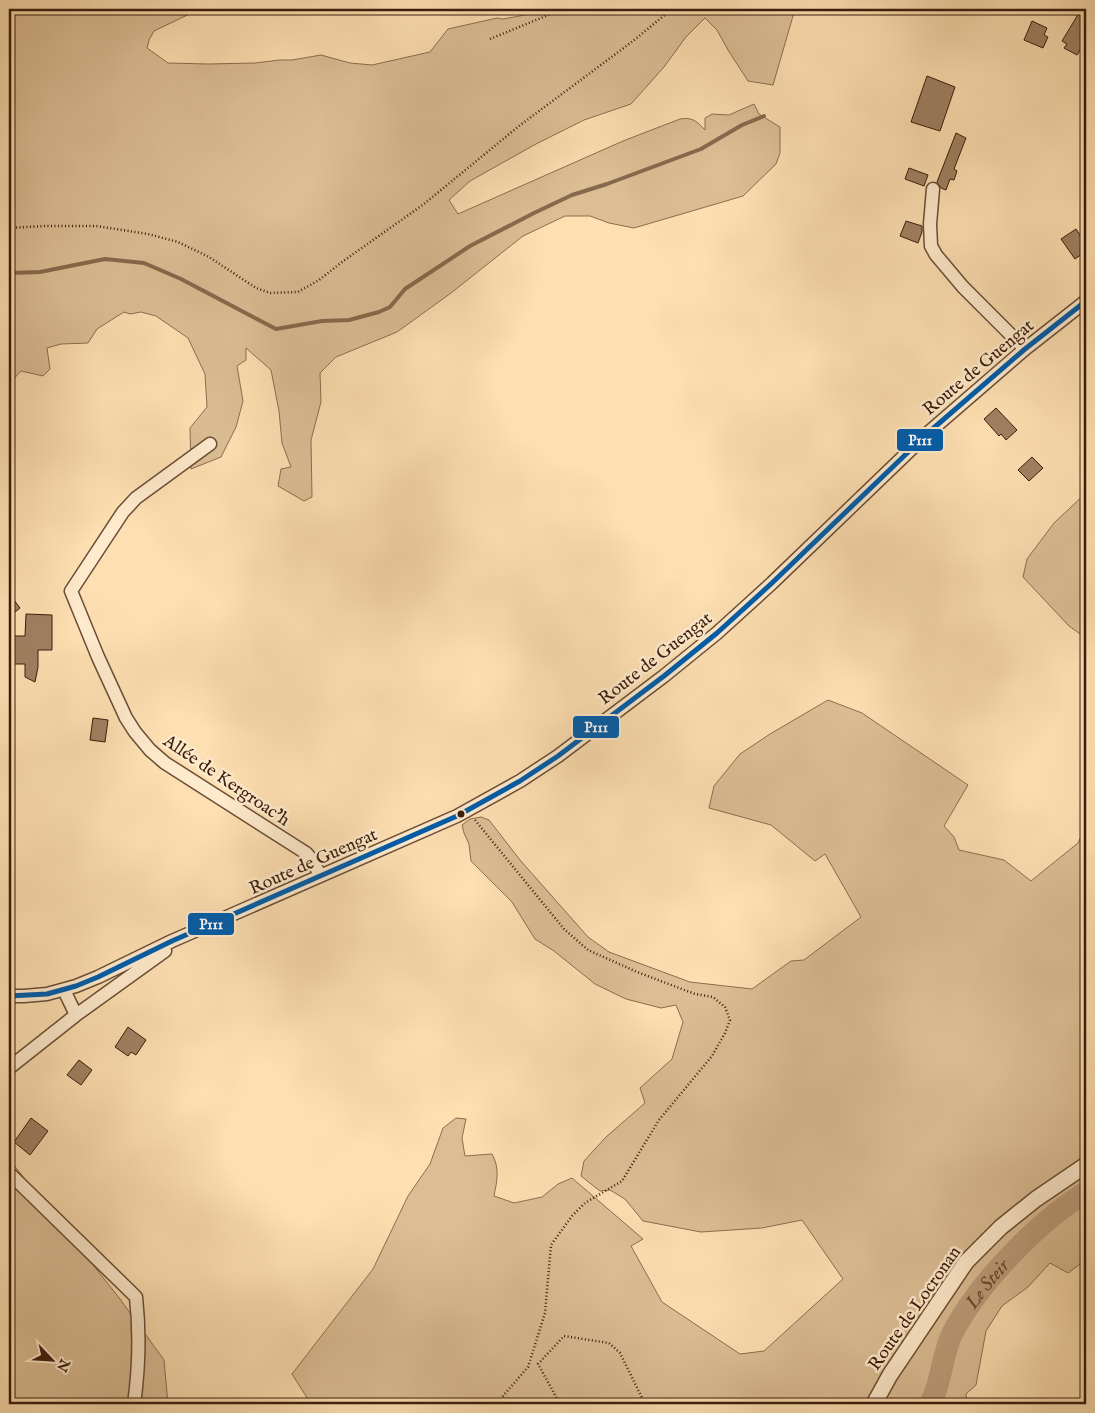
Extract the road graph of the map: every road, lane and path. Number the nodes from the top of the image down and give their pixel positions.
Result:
1 (563, 9) edge
2 (672, 9) edge
3 (490, 39) dead end
4 (933, 189) dead end
5 (9, 228) edge
6 (1086, 301) edge
7 (1025, 349) junction
8 (210, 444) dead end
9 (467, 810) junction
10 (320, 876) junction
11 (172, 941) junction
12 (64, 990) junction
13 (9, 996) edge
14 (76, 1015) junction
15 (9, 1068) edge
16 (1086, 1165) edge
17 (9, 1173) edge
18 (134, 1404) edge
19 (498, 1404) edge
20 (560, 1404) edge
21 (646, 1404) edge
22 (874, 1404) edge

1 - 3 path
2 - 5 path
4 - 7 street
6 - 7 street, Route de Guengat
7 - 9 street, Route de Guengat
8 - 10 street, Allée de Kergroac'h
9 - 10 street, Route de Guengat
9 - 19 path
10 - 11 street, Route de Guengat
11 - 12 street, Route de Guengat
11 - 14 street
12 - 13 street, Route de Guengat
12 - 14 street
14 - 15 street
16 - 22 street, Route de Locronan
17 - 18 street
20 - 21 path

